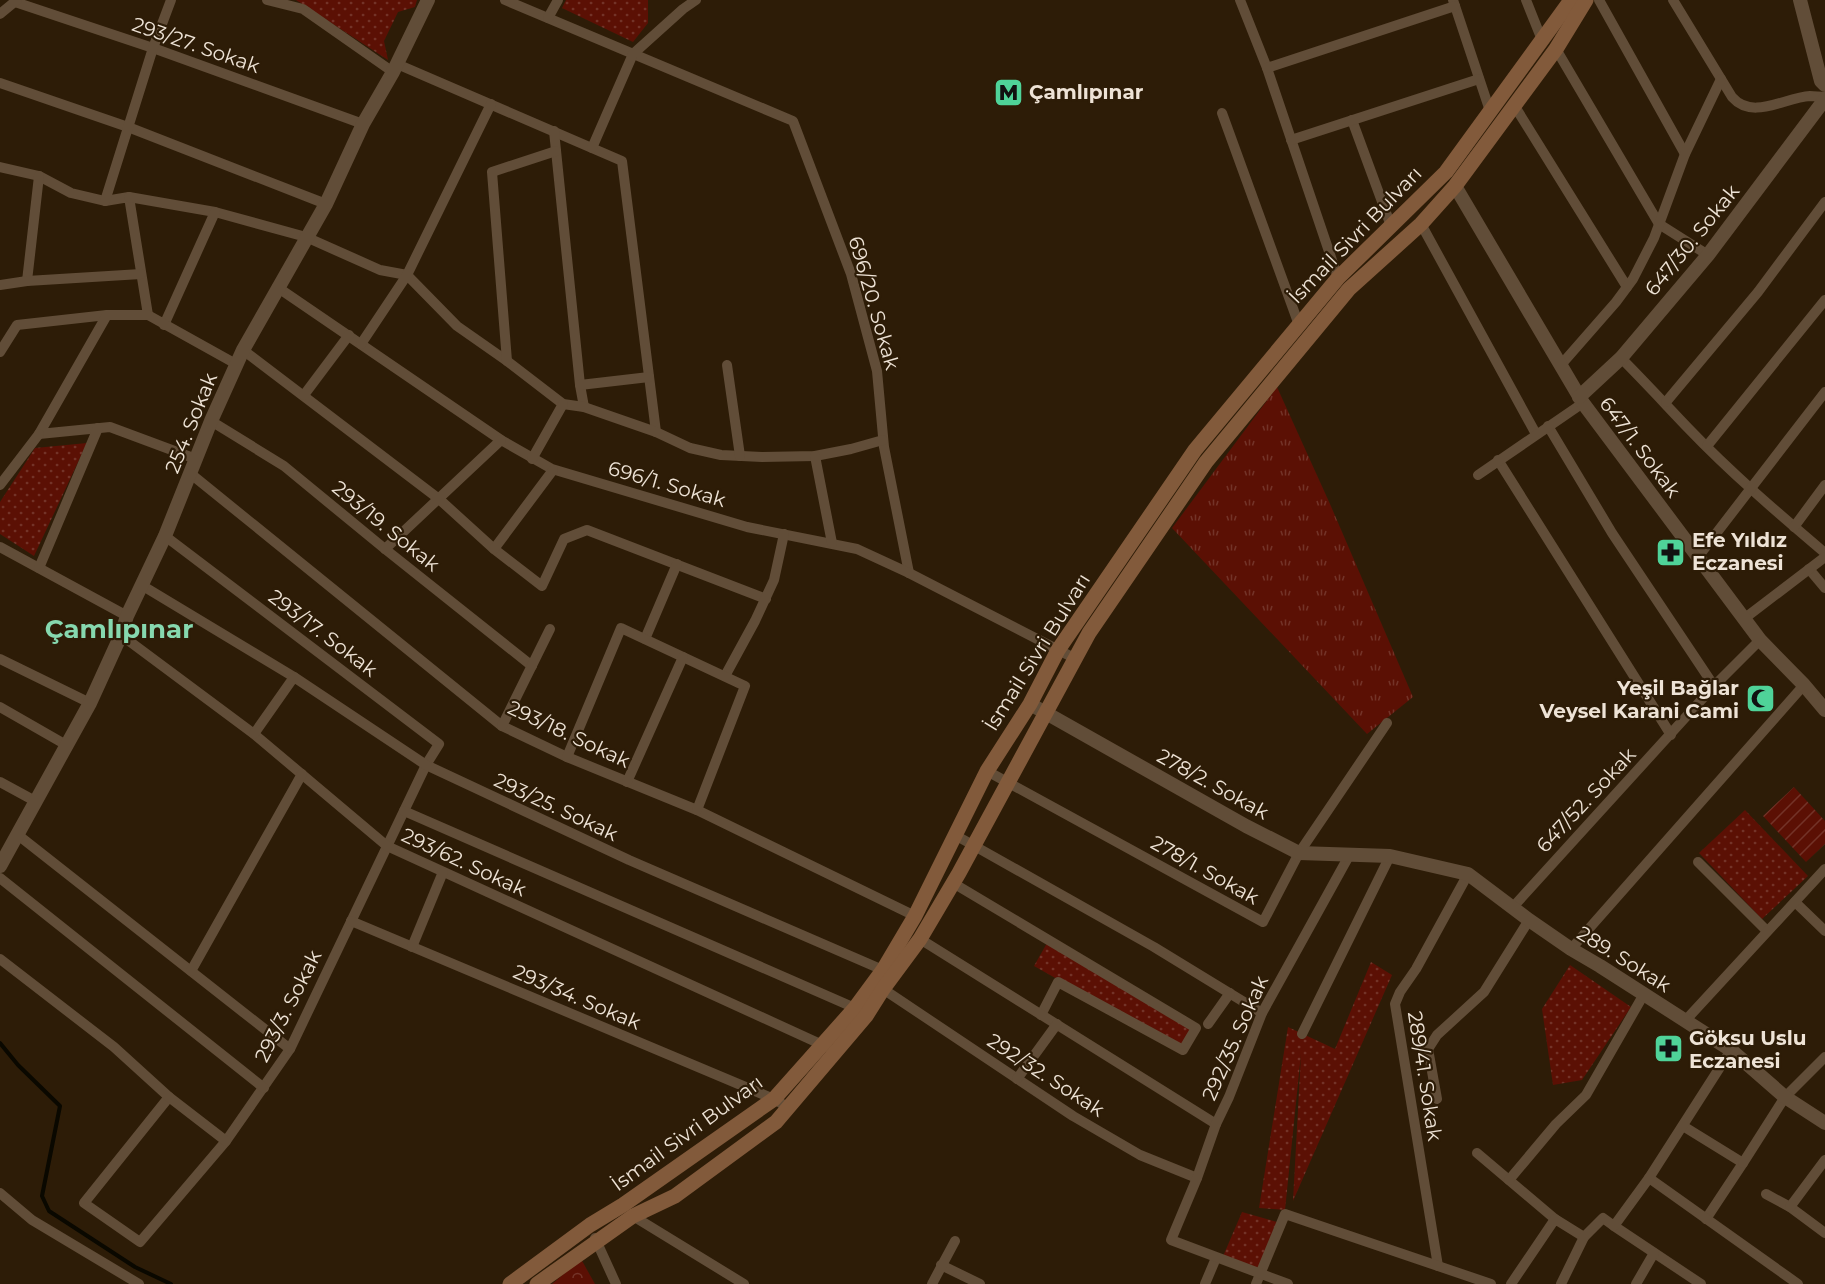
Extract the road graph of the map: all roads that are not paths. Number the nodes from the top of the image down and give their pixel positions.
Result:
1 (171, 0) edge
2 (267, 0) edge
3 (428, 0) edge
4 (505, 0) edge
5 (558, 0) edge
6 (696, 0) edge
7 (1240, 0) edge
8 (1526, 0) edge
9 (1571, 0) edge
10 (1586, 0) edge
11 (1599, 0) edge
12 (1673, 0) edge
13 (1801, 0) edge
14 (16, 1) edge
15 (1454, 3) edge
16 (0, 14) edge
17 (548, 18) junction
18 (1542, 40) junction
19 (153, 48) junction
20 (1556, 50) junction
21 (633, 54) junction
22 (395, 68) junction
23 (1267, 68) junction
24 (1479, 79) junction
25 (1721, 79) junction
26 (0, 83) edge
27 (1825, 85) edge
28 (1825, 98) edge
29 (491, 104) junction
30 (1514, 105) junction
31 (1490, 111) junction
32 (1222, 113) dead end
33 (1352, 120) junction
34 (363, 124) junction
35 (128, 127) junction
36 (554, 131) junction
37 (1291, 140) junction
38 (592, 148) junction
39 (556, 151) junction
40 (1685, 154) junction
41 (0, 167) edge
42 (39, 176) junction
43 (1455, 186) junction
44 (129, 197) junction
45 (105, 201) junction
46 (1825, 202) edge
47 (326, 204) junction
48 (215, 212) junction
49 (1421, 224) junction
50 (1659, 224) junction
51 (1391, 226) junction
52 (306, 237) junction
53 (1708, 255) junction
54 (141, 274) junction
55 (407, 275) junction
56 (1338, 278) junction
57 (27, 281) junction
58 (0, 285) edge
59 (278, 287) junction
60 (1627, 287) junction
61 (1825, 300) edge
62 (107, 315) junction
63 (148, 315) junction
64 (1299, 324) junction
65 (164, 325) junction
66 (1312, 334) junction
67 (349, 335) junction
68 (361, 344) junction
69 (243, 350) junction
70 (0, 352) edge
71 (1621, 358) junction
72 (507, 361) junction
73 (237, 364) junction
74 (727, 365) dead end
75 (1560, 366) junction
76 (649, 377) junction
77 (580, 385) junction
78 (1825, 392) edge
79 (304, 395) junction
80 (1581, 400) junction
81 (1666, 402) junction
82 (563, 404) junction
83 (584, 407) junction
84 (211, 421) junction
85 (1548, 426) junction
86 (98, 428) junction
87 (656, 432) junction
88 (39, 434) junction
89 (1536, 434) junction
90 (501, 440) junction
91 (883, 440) junction
92 (1707, 446) junction
93 (740, 456) junction
94 (815, 456) junction
95 (196, 459) junction
96 (532, 459) junction
97 (1498, 460) junction
98 (553, 470) junction
99 (191, 474) junction
100 (1478, 475) dead end
101 (1, 482) edge
102 (1825, 485) edge
103 (1751, 488) junction
104 (439, 499) junction
105 (1794, 527) junction
106 (784, 534) junction
107 (165, 536) junction
108 (832, 543) junction
109 (0, 547) edge
110 (385, 549) junction
111 (494, 549) junction
112 (1825, 555) edge
113 (1698, 557) junction
114 (677, 564) junction
115 (39, 568) junction
116 (1809, 570) junction
117 (909, 573) junction
118 (143, 586) junction
119 (1825, 588) edge
120 (766, 598) junction
121 (127, 616) junction
122 (1745, 618) junction
123 (550, 629) dead end
124 (121, 635) junction
125 (645, 639) junction
126 (1760, 640) junction
127 (1058, 650) junction
128 (683, 657) junction
129 (1074, 658) junction
130 (0, 659) edge
131 (532, 666) junction
132 (294, 676) junction
133 (724, 676) junction
134 (1804, 685) junction
135 (1714, 686) junction
136 (90, 703) junction
137 (1030, 704) junction
138 (0, 707) edge
139 (1825, 710) edge
140 (1046, 712) junction
141 (1387, 723) dead end
142 (502, 726) junction
143 (254, 734) junction
144 (1671, 735) junction
145 (68, 746) junction
146 (567, 757) junction
147 (426, 765) junction
148 (987, 771) junction
149 (302, 774) junction
150 (0, 782) edge
151 (627, 782) junction
152 (1008, 782) junction
153 (35, 801) junction
154 (697, 810) junction
155 (404, 811) junction
156 (18, 835) junction
157 (955, 835) junction
158 (975, 845) junction
159 (387, 846) junction
160 (1299, 853) junction
161 (1350, 854) junction
162 (1390, 856) junction
163 (1698, 862) dead end
164 (0, 865) edge
165 (1825, 869) edge
166 (443, 872) junction
167 (1468, 874) junction
168 (0, 878) edge
169 (953, 883) junction
170 (1795, 902) junction
171 (1513, 907) junction
172 (915, 916) junction
173 (1529, 920) junction
174 (351, 921) junction
175 (1767, 931) junction
176 (1825, 931) edge
177 (920, 939) junction
178 (412, 947) junction
179 (1571, 949) junction
180 (0, 959) edge
181 (883, 970) junction
182 (191, 971) junction
183 (883, 989) junction
184 (1230, 993) junction
185 (1644, 994) junction
186 (855, 1008) junction
187 (1262, 1013) junction
188 (1041, 1015) junction
189 (1685, 1021) junction
190 (1057, 1024) junction
191 (1208, 1024) dead end
192 (1302, 1034) dead end
193 (829, 1048) junction
194 (290, 1049) junction
195 (1731, 1050) junction
196 (1825, 1057) edge
197 (1017, 1079) junction
198 (264, 1089) junction
199 (1785, 1096) junction
200 (169, 1097) junction
201 (774, 1099) junction
202 (1437, 1100) dead end
203 (789, 1108) junction
204 (1825, 1123) edge
205 (1216, 1124) junction
206 (1683, 1126) junction
207 (226, 1141) junction
208 (1477, 1153) dead end
209 (1825, 1160) edge
210 (1743, 1163) junction
211 (1197, 1178) junction
212 (1649, 1178) junction
213 (1509, 1180) junction
214 (0, 1193) edge
215 (1766, 1194) dead end
216 (1790, 1207) junction
217 (633, 1216) junction
218 (1555, 1219) junction
219 (1706, 1219) junction
220 (590, 1225) junction
221 (1614, 1226) junction
222 (1825, 1233) edge
223 (1584, 1238) junction
224 (596, 1241) junction
225 (955, 1241) dead end
226 (1654, 1253) junction
227 (1216, 1258) junction
228 (941, 1265) junction
229 (1438, 1266) junction
230 (1257, 1279) edge
231 (139, 1284) edge
232 (510, 1284) edge
233 (537, 1284) edge
234 (616, 1284) edge
235 (744, 1284) edge
236 (932, 1284) edge
237 (980, 1284) edge
238 (1205, 1284) edge
239 (1288, 1284) edge
240 (1491, 1284) edge
241 (1511, 1284) edge
242 (1561, 1284) edge
243 (1636, 1284) edge
244 (1701, 1284) edge
245 (1798, 1284) edge

1 - 19 street
2 - 22 street
3 - 22 street, 254. Sokak
4 - 17 street, 696/20. Sokak
5 - 17 street
6 - 21 street
7 - 23 street
8 - 18 street
9 - 18 main road, İsmail Sivri Bulvarı
10 - 20 main road, İsmail Sivri Bulvarı
11 - 40 street
12 - 25 street
13 - 27 street
14 - 16 street
14 - 19 street, 293/27. Sokak
15 - 23 street
15 - 24 street
17 - 21 street, 696/20. Sokak
18 - 31 main road, İsmail Sivri Bulvarı
19 - 34 street, 293/27. Sokak
19 - 35 street
20 - 30 main road, İsmail Sivri Bulvarı
20 - 50 street
21 - 38 street
21 - 91 street, 696/20. Sokak
22 - 29 street
22 - 34 street, 254. Sokak
23 - 37 street
24 - 31 street
24 - 33 street
25 - 28 street
25 - 40 street
26 - 35 street
28 - 53 street, 647/30. Sokak
29 - 36 street
29 - 55 street
30 - 43 main road, İsmail Sivri Bulvarı
30 - 60 street
31 - 51 main road, İsmail Sivri Bulvarı
32 - 64 street
33 - 37 street
33 - 51 street
34 - 47 street, 254. Sokak
35 - 45 street
35 - 47 street
36 - 38 street
36 - 39 street
37 - 56 street
38 - 76 street
39 - 72 street
39 - 77 street
40 - 50 street
41 - 42 street
42 - 45 street
42 - 57 street
43 - 49 main road, İsmail Sivri Bulvarı
43 - 75 street, 647/1. Sokak
44 - 45 street
44 - 48 street
44 - 54 street
46 - 81 street
47 - 52 street, 254. Sokak
48 - 52 street
48 - 65 street
49 - 66 main road, İsmail Sivri Bulvarı
49 - 89 street
50 - 53 street
50 - 60 street
51 - 56 main road, İsmail Sivri Bulvarı
52 - 55 street
52 - 59 street, 254. Sokak
53 - 71 street, 647/30. Sokak
54 - 57 street
54 - 63 street
55 - 68 street
55 - 72 street
56 - 64 main road, İsmail Sivri Bulvarı
57 - 58 street
59 - 67 street, 696/1. Sokak
59 - 69 street, 254. Sokak
60 - 75 street
61 - 92 street
62 - 63 street
62 - 70 street
62 - 88 street
63 - 65 street
64 - 66 main road
64 - 127 main road, İsmail Sivri Bulvarı
65 - 73 street
66 - 129 main road, İsmail Sivri Bulvarı
67 - 68 street, 696/1. Sokak
67 - 79 street
68 - 90 street, 696/1. Sokak
69 - 73 street, 254. Sokak
69 - 79 street
71 - 80 street, 647/30. Sokak
71 - 81 street
72 - 82 street
73 - 84 street, 254. Sokak
74 - 93 street
75 - 80 street, 647/1. Sokak
76 - 77 street
76 - 87 street
77 - 83 street
78 - 103 street
79 - 104 street
80 - 85 street
80 - 113 street, 647/1. Sokak
81 - 92 street
82 - 83 street
82 - 96 street
83 - 87 street
84 - 95 street, 254. Sokak
84 - 110 street, 293/19. Sokak
85 - 89 street
85 - 135 street
86 - 88 street
86 - 95 street
86 - 115 street
87 - 93 street
88 - 101 street
89 - 97 street
90 - 96 street, 696/1. Sokak
90 - 104 street
91 - 94 street
91 - 117 street, 696/20. Sokak
92 - 103 street
93 - 94 street
94 - 108 street
95 - 99 street, 254. Sokak
96 - 98 street, 696/1. Sokak
97 - 100 street
97 - 144 street
98 - 106 street, 696/1. Sokak
98 - 111 street
99 - 107 street, 254. Sokak
99 - 142 street, 293/18. Sokak
102 - 105 street
103 - 105 street
103 - 113 street
104 - 110 street
104 - 111 street
105 - 112 street
106 - 108 street, 696/1. Sokak
106 - 120 street
107 - 118 street, 254. Sokak
107 - 147 street, 293/17. Sokak
108 - 117 street, 696/1. Sokak
109 - 115 street
110 - 131 street, 293/19. Sokak
111 - 114 street
112 - 116 street
113 - 122 street, 647/1. Sokak
114 - 120 street
114 - 125 street
115 - 121 street
116 - 119 street
116 - 122 street
117 - 127 street, 696/1. Sokak
118 - 121 street, 254. Sokak
118 - 132 street, 293/25. Sokak
120 - 133 street
121 - 124 street, 254. Sokak
122 - 126 street, 647/1. Sokak
123 - 131 street
124 - 136 street, 254. Sokak
124 - 143 street, 293/62. Sokak
125 - 128 street
125 - 146 street
126 - 134 street, 647/1. Sokak
126 - 135 street, 647/52. Sokak
127 - 129 street, 696/1. Sokak
127 - 137 main road, İsmail Sivri Bulvarı
128 - 133 street
128 - 151 street
129 - 140 main road, İsmail Sivri Bulvarı
130 - 136 street
131 - 142 street
132 - 143 street
132 - 147 street, 293/25. Sokak
133 - 154 street
134 - 139 street, 647/1. Sokak
134 - 179 street
135 - 144 street, 647/52. Sokak
136 - 145 street, 254. Sokak
137 - 140 street, 278/2. Sokak
137 - 148 main road, İsmail Sivri Bulvarı
138 - 145 street
140 - 152 main road, İsmail Sivri Bulvarı
140 - 160 street, 278/2. Sokak
141 - 160 street, 278/1. Sokak
142 - 146 street, 293/18. Sokak
143 - 149 street, 293/62. Sokak
144 - 171 street, 647/52. Sokak
145 - 153 street, 254. Sokak
146 - 151 street, 293/18. Sokak
147 - 155 street, 293/3. Sokak
147 - 181 street, 293/25. Sokak
148 - 152 street, 278/1. Sokak
148 - 157 main road, İsmail Sivri Bulvarı
149 - 159 street, 293/62. Sokak
149 - 182 street
150 - 153 street
151 - 154 street, 293/18. Sokak
152 - 158 main road, İsmail Sivri Bulvarı
152 - 160 street, 278/1. Sokak
153 - 156 street, 254. Sokak
154 - 172 street, 293/18. Sokak
155 - 159 street, 293/3. Sokak
155 - 186 street
156 - 164 street, 254. Sokak
156 - 182 street
157 - 158 street
157 - 172 main road, İsmail Sivri Bulvarı
158 - 169 main road, İsmail Sivri Bulvarı
158 - 184 street
159 - 166 street, 293/62. Sokak
159 - 174 street, 293/3. Sokak
160 - 161 street, 278/2. Sokak
161 - 162 street, 278/2. Sokak
161 - 187 street, 292/35. Sokak
162 - 167 street, 289. Sokak
162 - 192 street
163 - 175 street
165 - 170 street
166 - 178 street
166 - 193 street, 293/62. Sokak
167 - 171 street, 289. Sokak
167 - 229 street, 289/41. Sokak
168 - 198 street
169 - 177 main road, İsmail Sivri Bulvarı
169 - 188 street
170 - 175 street
170 - 176 street
171 - 173 street, 289. Sokak
172 - 181 main road, İsmail Sivri Bulvarı
173 - 179 street, 289. Sokak
173 - 202 street
174 - 178 street, 293/34. Sokak
174 - 194 street, 293/3. Sokak
175 - 189 street
177 - 183 main road, İsmail Sivri Bulvarı
177 - 188 street
178 - 201 street, 293/34. Sokak
179 - 185 street, 289. Sokak
180 - 200 street
181 - 186 main road, İsmail Sivri Bulvarı
182 - 194 street
183 - 193 main road, İsmail Sivri Bulvarı
183 - 197 street, 292/32. Sokak
184 - 187 street
184 - 191 street
185 - 189 street, 289. Sokak
185 - 213 street
186 - 193 main road, İsmail Sivri Bulvarı
187 - 205 street, 292/35. Sokak
188 - 190 street
189 - 195 street, 289. Sokak
190 - 197 street
190 - 205 street
193 - 201 main road, İsmail Sivri Bulvarı
193 - 203 main road, İsmail Sivri Bulvarı
194 - 198 street, 293/3. Sokak
195 - 199 street, 289. Sokak
195 - 206 street
196 - 199 street
197 - 211 street, 292/32. Sokak
198 - 207 street, 293/3. Sokak
199 - 204 street, 289. Sokak
199 - 210 street
200 - 207 street
200 - 207 street, 293/3. Sokak
201 - 203 street, 293/34. Sokak
201 - 220 main road, İsmail Sivri Bulvarı
203 - 217 main road, İsmail Sivri Bulvarı
205 - 211 street, 292/35. Sokak
206 - 210 street
206 - 212 street
208 - 213 street
209 - 216 street
210 - 219 street
211 - 227 street, 292/35. Sokak
212 - 219 street
212 - 221 street
213 - 218 street
214 - 231 street
215 - 216 street
216 - 222 street
217 - 224 main road, İsmail Sivri Bulvarı
217 - 235 street
218 - 223 street
218 - 241 street
219 - 245 street
220 - 224 street
220 - 232 main road, İsmail Sivri Bulvarı
221 - 223 street
221 - 226 street
223 - 242 street
224 - 233 main road, İsmail Sivri Bulvarı
224 - 234 street
225 - 228 street
226 - 243 street
226 - 244 street
227 - 230 street
227 - 238 street
228 - 236 street
228 - 237 street
229 - 230 street
229 - 240 street
230 - 239 street

